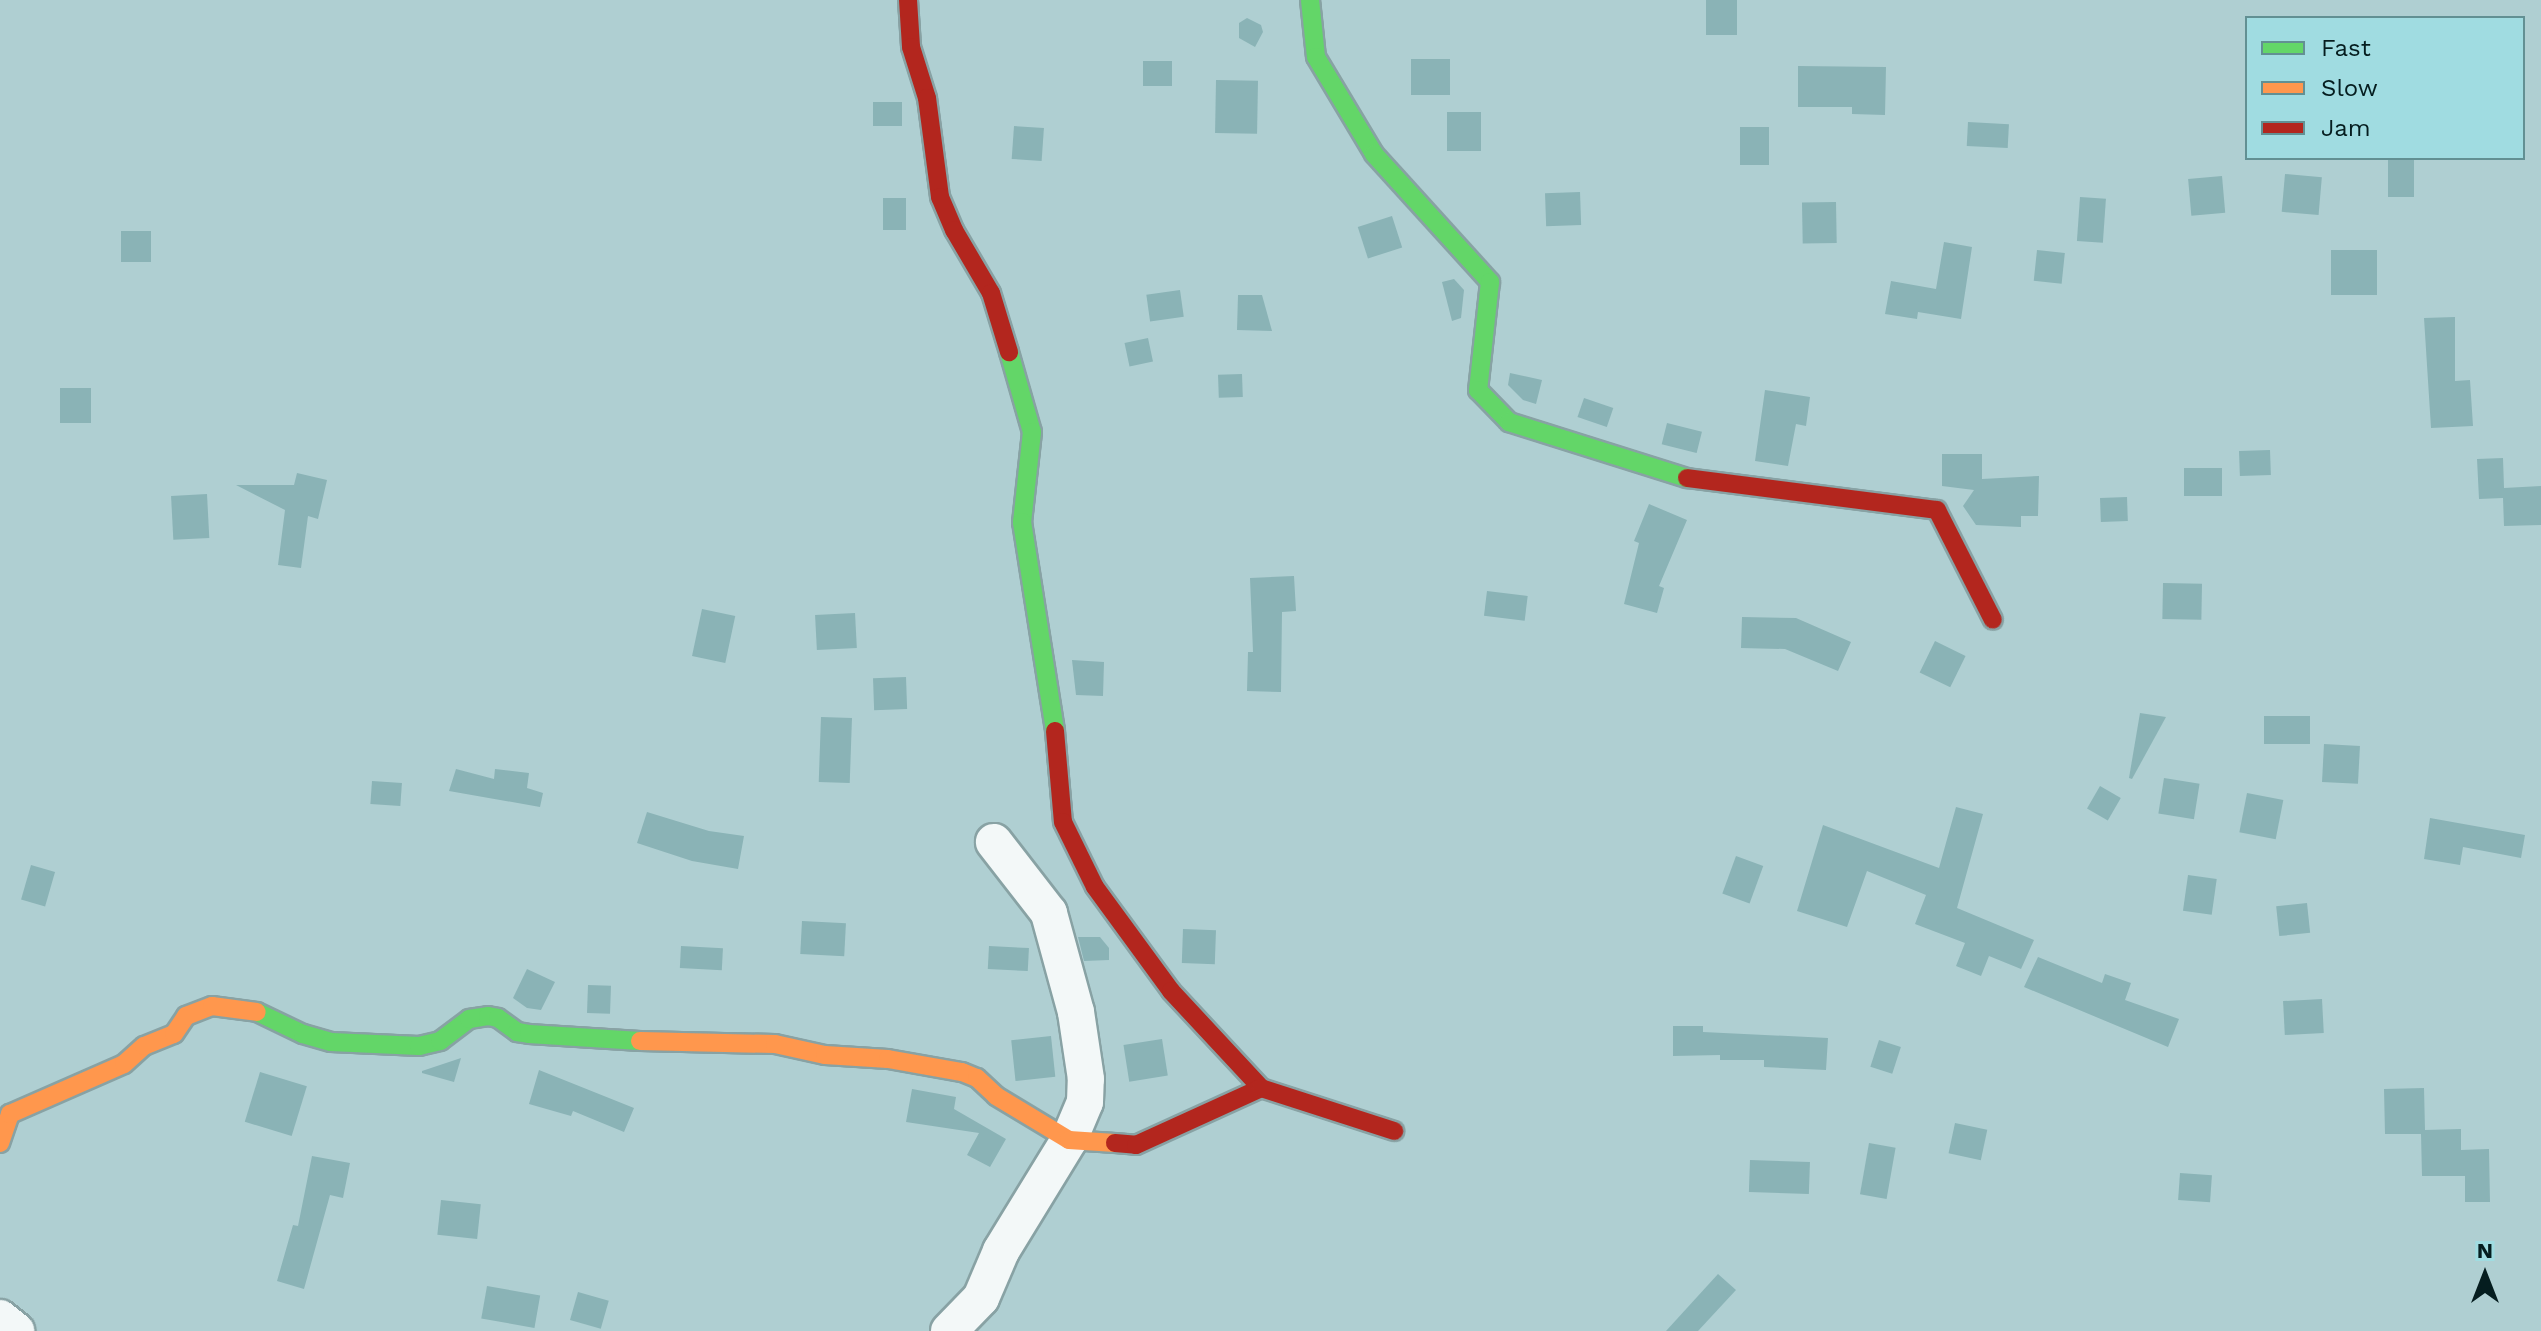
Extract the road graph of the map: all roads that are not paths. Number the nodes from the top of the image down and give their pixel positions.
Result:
1 (908, 0) edge
2 (1310, 0) edge
3 (1993, 620) dead end
4 (994, 842) dead end
5 (1261, 1088) junction
6 (1394, 1131) dead end
7 (1069, 1140) junction
8 (0, 1143) edge
9 (0, 1318) edge
10 (16, 1331) edge
11 (949, 1331) edge

1 - 5 street
2 - 3 street
4 - 7 street
5 - 6 street
5 - 7 street
7 - 8 street
7 - 11 street
9 - 10 street

